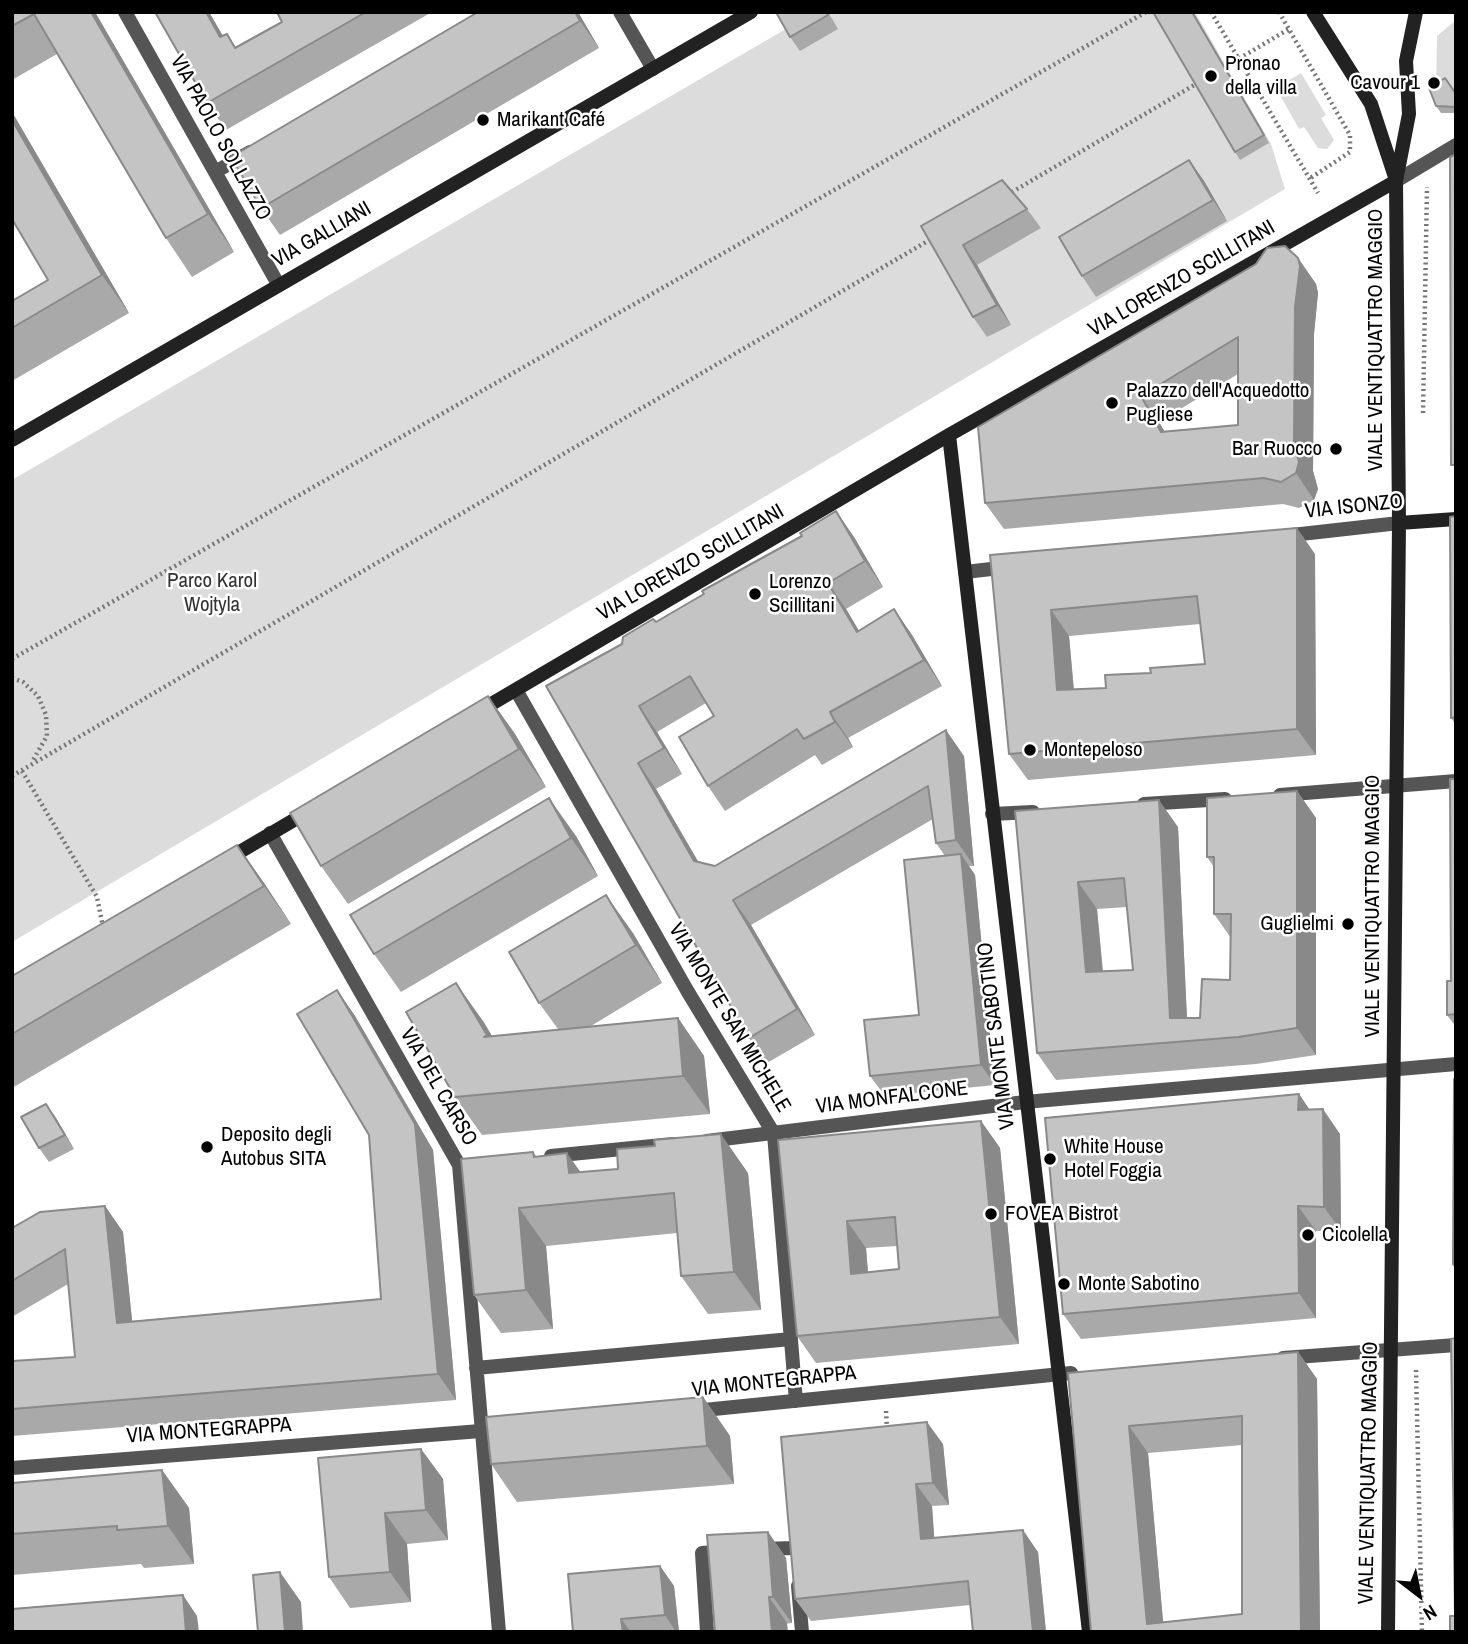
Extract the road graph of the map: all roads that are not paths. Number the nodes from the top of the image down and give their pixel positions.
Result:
1 (125, 12) edge
2 (620, 12) edge
3 (751, 12) edge
4 (1416, 12) edge
5 (1313, 13) edge
6 (653, 69) junction
7 (263, 144) edge
8 (1456, 145) edge
9 (215, 172) junction
10 (1396, 181) junction
11 (278, 284) junction
12 (949, 435) junction
13 (12, 440) edge
14 (1456, 519) edge
15 (1399, 523) junction
16 (1262, 538) edge
17 (1018, 566) edge
18 (965, 572) junction
19 (516, 690) junction
20 (458, 724) edge
21 (1456, 781) edge
22 (1395, 788) junction
23 (1271, 796) edge
24 (1243, 798) edge
25 (329, 799) edge
26 (1133, 805) edge
27 (1043, 811) edge
28 (992, 814) junction
29 (270, 834) junction
30 (211, 869) edge
31 (1456, 1064) edge
32 (1394, 1068) junction
33 (1025, 1102) junction
34 (774, 1134) junction
35 (541, 1157) edge
36 (791, 1339) junction
37 (1456, 1345) edge
38 (1392, 1350) junction
39 (1266, 1359) edge
40 (477, 1368) junction
41 (1085, 1372) edge
42 (1057, 1374) junction
43 (796, 1401) junction
44 (673, 1413) edge
45 (523, 1428) edge
46 (482, 1432) junction
47 (12, 1468) edge
48 (499, 1632) edge
49 (707, 1632) edge
50 (802, 1632) edge
51 (1089, 1632) edge
52 (1388, 1632) edge

1 - 9 street, VIA PAOLO SOLLAZZO
2 - 6 street
3 - 6 street, VIA GALLIANI
4 - 10 street
5 - 10 street
6 - 11 street, VIA GALLIANI
7 - 9 street
8 - 10 street
9 - 11 street, VIA PAOLO SOLLAZZO
10 - 12 street, VIA LORENZO SCILLITANI
10 - 15 street, VIALE VENTIQUATTRO MAGGIO
11 - 13 street, VIA GALLIANI
12 - 18 street, VIA MONTE SABOTINO
12 - 19 street, VIA LORENZO SCILLITANI
14 - 15 street, VIA ISONZO
15 - 16 street, VIA ISONZO
15 - 22 street, VIALE VENTIQUATTRO MAGGIO
17 - 18 street
18 - 28 street, VIA MONTE SABOTINO
19 - 20 street, VIA LORENZO SCILLITANI
19 - 34 street, VIA MONTE SAN MICHELE
21 - 22 street
22 - 23 street
22 - 32 street, VIALE VENTIQUATTRO MAGGIO
24 - 26 street
25 - 29 street
27 - 28 street
28 - 33 street, VIA MONTE SABOTINO
29 - 30 street
29 - 40 street, VIA DEL CARSO
31 - 32 street, VIA MONFALCONE
32 - 33 street, VIA MONFALCONE
32 - 38 street, VIALE VENTIQUATTRO MAGGIO
33 - 34 street, VIA MONFALCONE
33 - 42 street, VIA MONTE SABOTINO
34 - 35 street, VIA MONFALCONE
34 - 36 street, VIA MONTE SAN MICHELE
36 - 40 street
36 - 43 street, VIA MONTE SAN MICHELE
37 - 38 street
38 - 39 street
38 - 52 street, VIALE VENTIQUATTRO MAGGIO
40 - 46 street, VIA DEL CARSO
41 - 42 street, VIA MONTEGRAPPA
42 - 43 street, VIA MONTEGRAPPA
42 - 51 street, VIA MONTE SABOTINO
43 - 44 street, VIA MONTEGRAPPA
45 - 46 street, VIA MONTEGRAPPA
46 - 47 street, VIA MONTEGRAPPA
46 - 48 street, VIA DEL CARSO
49 - 50 street

